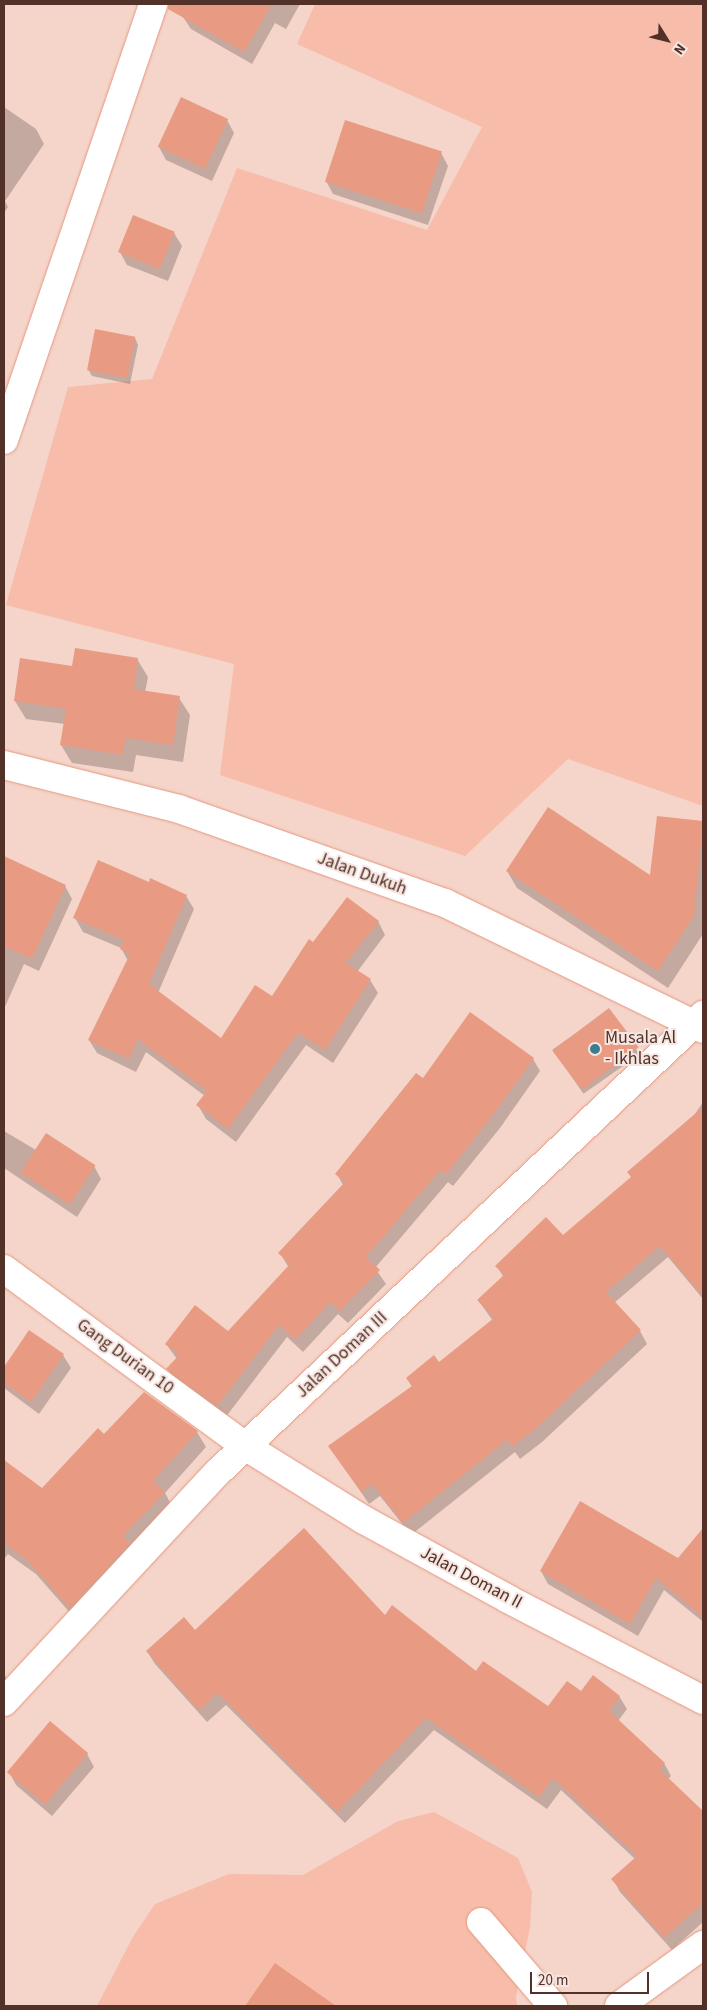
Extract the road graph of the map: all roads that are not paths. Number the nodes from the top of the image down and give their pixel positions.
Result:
1 (152, 4) edge
2 (4, 440) edge
3 (4, 765) edge
4 (700, 1022) edge
5 (4, 1269) edge
6 (246, 1446) junction
7 (703, 1700) edge
8 (4, 1702) edge
9 (482, 1922) dead end
10 (703, 1945) edge
11 (553, 2006) edge
12 (619, 2006) edge

1 - 2 street
3 - 4 street, Jalan Dukuh
4 - 6 street, Jalan Doman III
5 - 6 street, Gang Durian 10
6 - 7 street, Jalan Doman II
6 - 8 street, Jalan Doman III
9 - 11 street
10 - 12 street

